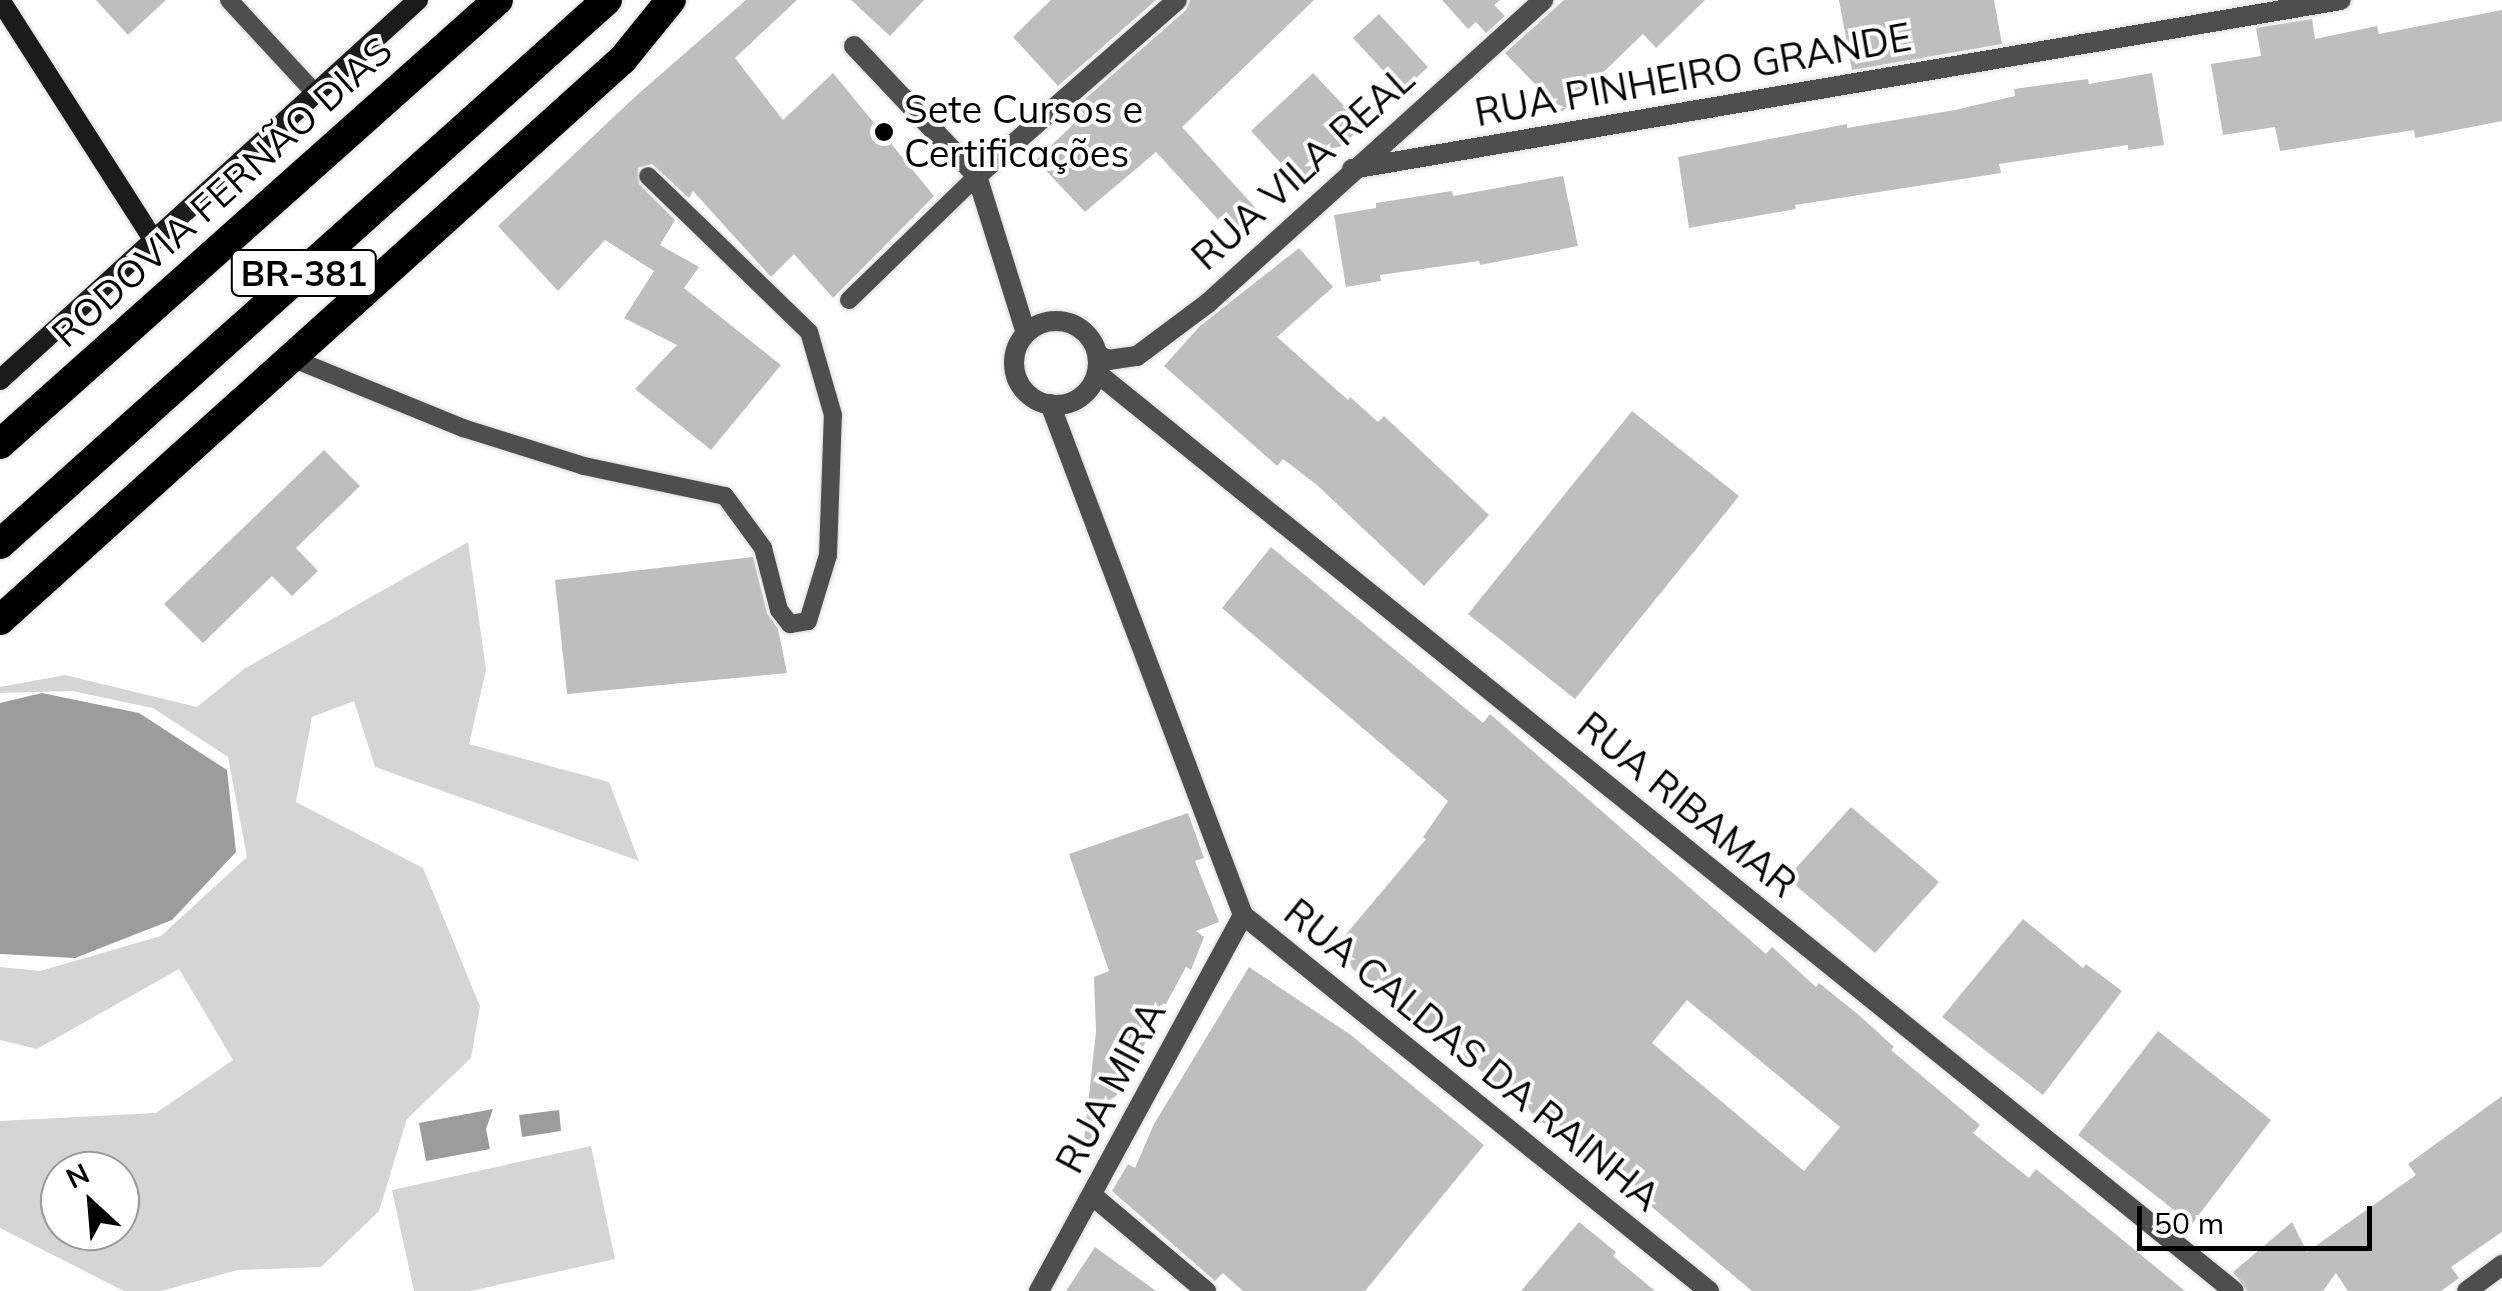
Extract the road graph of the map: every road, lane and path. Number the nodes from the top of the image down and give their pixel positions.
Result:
1 (0, 0) edge
2 (229, 0) edge
3 (418, 0) edge
4 (498, 0) edge
5 (606, 0) edge
6 (671, 0) edge
7 (1177, 0) edge
8 (1543, 0) edge
9 (2341, 0) edge
10 (854, 46) dead end
11 (316, 94) junction
12 (1352, 169) junction
13 (648, 176) dead end
14 (977, 176) junction
15 (154, 241) junction
16 (849, 300) dead end
17 (1026, 333) junction
18 (294, 359) junction
19 (1097, 364) junction
20 (0, 380) edge
21 (1050, 404) junction
22 (0, 444) edge
23 (0, 544) edge
24 (0, 620) edge
25 (1242, 915) junction
26 (1092, 1196) junction
27 (2502, 1265) edge
28 (1039, 1291) edge
29 (1206, 1291) edge
30 (1709, 1291) edge
31 (2234, 1291) edge
32 (2467, 1291) edge

1 - 15 main road
2 - 11 lane
3 - 11 main road, RODOVIA FERNÃO DIAS / BR-381
4 - 22 highway, RODOVIA FERNÃO DIAS / BR-381
5 - 23 highway, BR-381
6 - 18 highway
7 - 14 street
8 - 12 street, RUA VILA REAL
9 - 12 street, RUA PINHEIRO GRANDE
10 - 14 street
11 - 15 main road, RODOVIA FERNÃO DIAS / BR-381
12 - 19 street, RUA VILA REAL
13 - 18 lane
14 - 16 lane
14 - 17 street
15 - 20 main road, RODOVIA FERNÃO DIAS / BR-381
17 - 19 street
17 - 21 street
18 - 24 highway
19 - 21 street
19 - 31 street, RUA RIBAMAR
21 - 25 street, RUA CALDAS DA RAINHA
25 - 26 street, RUA MIRA
25 - 30 street, RUA CALDAS DA RAINHA
26 - 28 street, RUA MIRA
26 - 29 street
27 - 32 street

